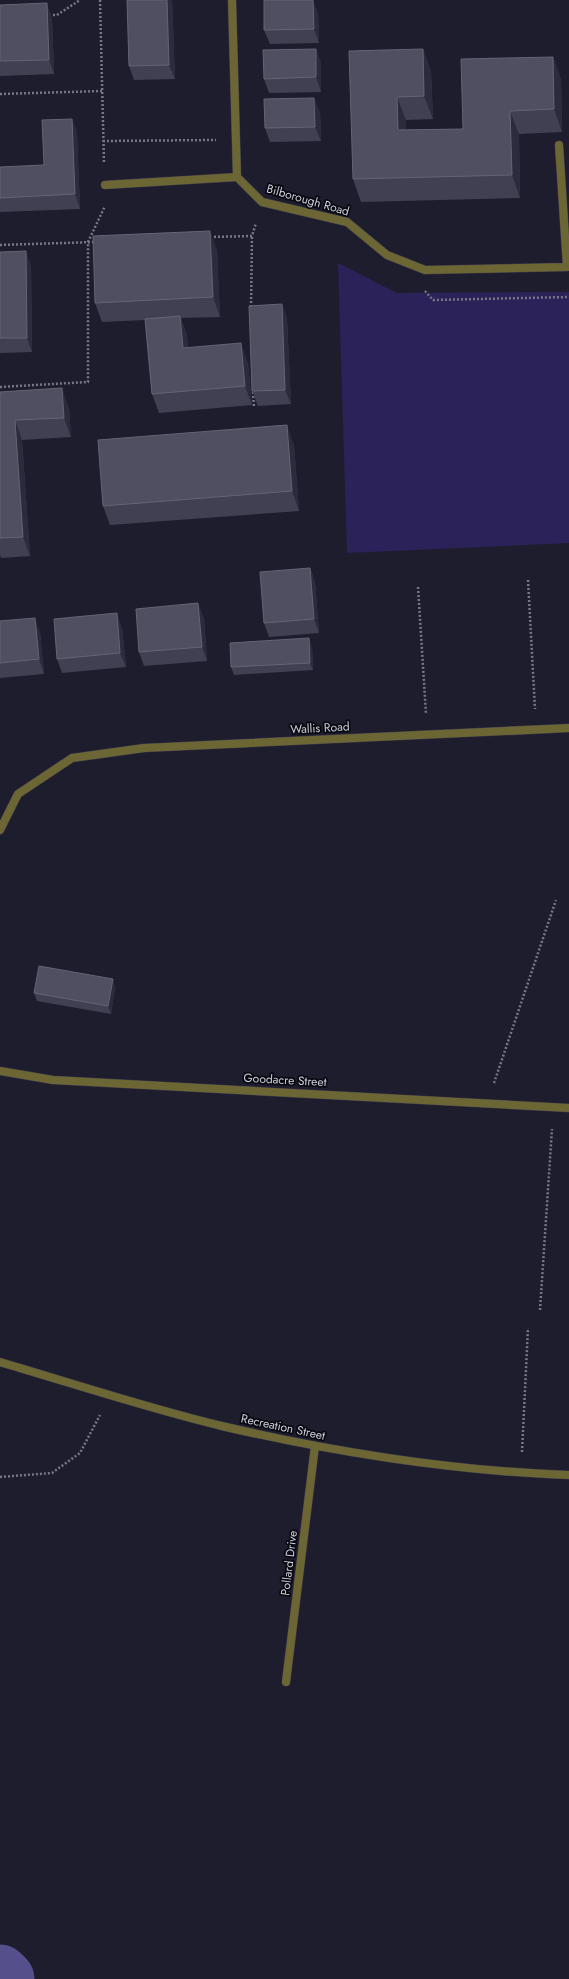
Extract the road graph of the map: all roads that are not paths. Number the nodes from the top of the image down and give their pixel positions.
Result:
1 (232, 0) edge
2 (559, 145) dead end
3 (237, 177) junction
4 (105, 185) road end
5 (569, 728) edge
6 (0, 830) edge
7 (0, 1071) edge
8 (569, 1108) edge
9 (0, 1362) edge
10 (315, 1446) junction
11 (569, 1475) edge
12 (286, 1682) dead end

1 - 3 street
2 - 3 street, Bilborough Road
3 - 4 street
5 - 6 street, Wallis Road
7 - 8 street, Goodacre Street
9 - 10 street, Recreation Street
10 - 11 street, Recreation Street
10 - 12 street, Pollard Drive

